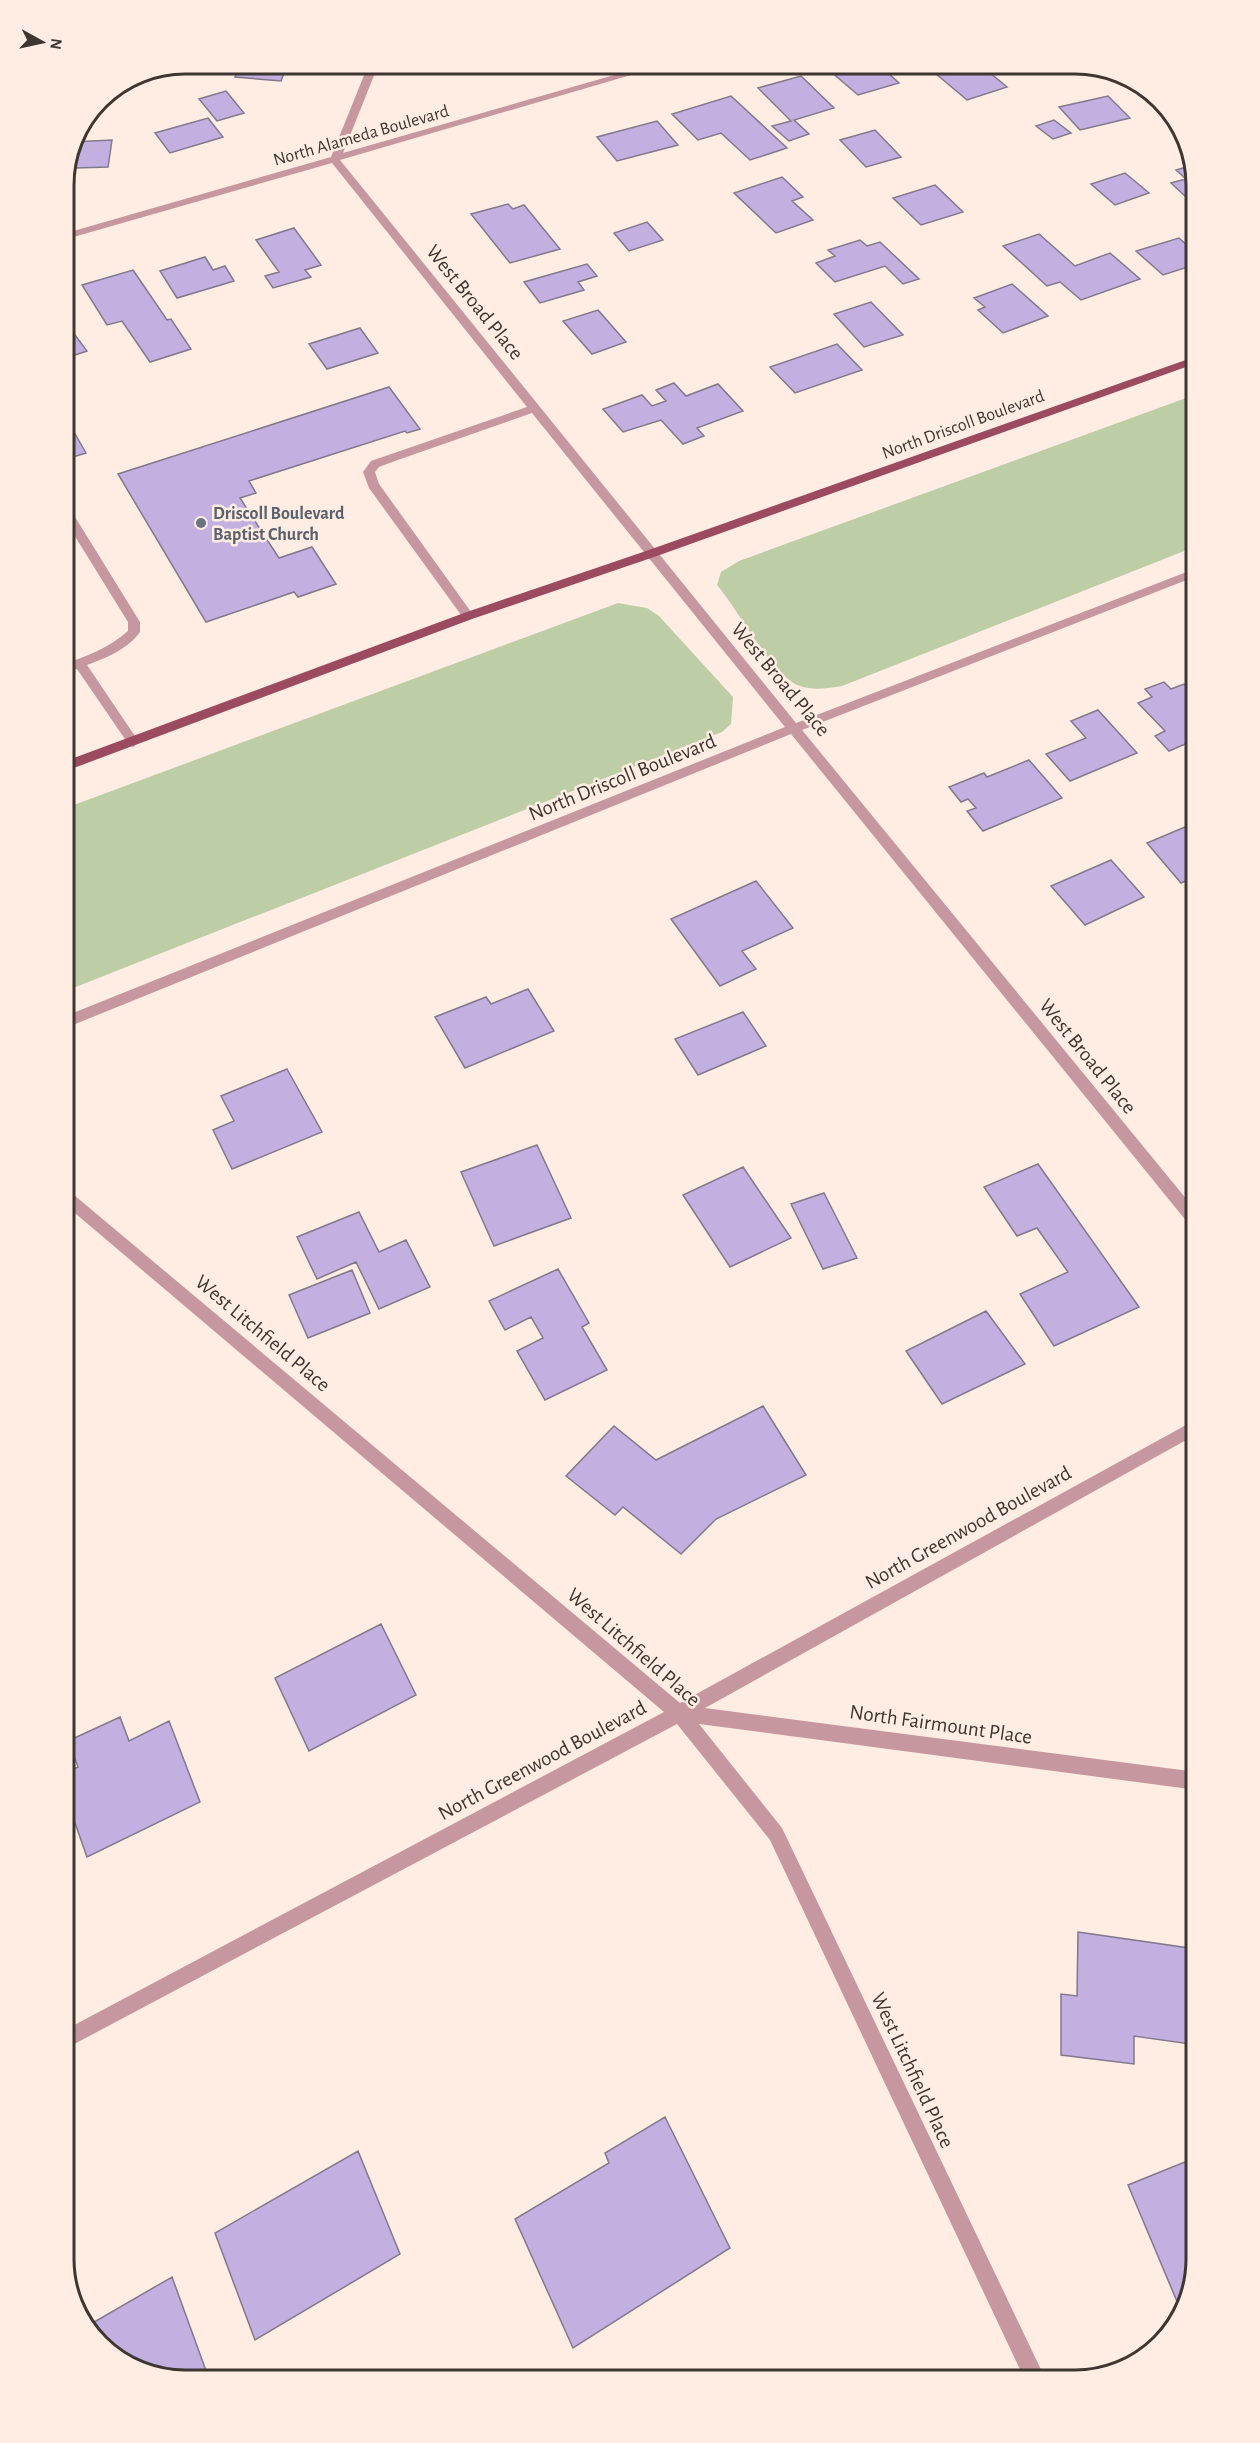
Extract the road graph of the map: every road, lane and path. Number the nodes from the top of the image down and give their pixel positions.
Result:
1 (369, 74) edge
2 (629, 74) edge
3 (334, 160) junction
4 (74, 234) edge
5 (1186, 363) edge
6 (533, 409) junction
7 (74, 525) edge
8 (650, 554) junction
9 (1186, 576) edge
10 (468, 616) junction
11 (80, 664) junction
12 (74, 666) edge
13 (795, 728) junction
14 (133, 742) junction
15 (74, 763) edge
16 (74, 1019) edge
17 (74, 1203) edge
18 (1186, 1208) edge
19 (1186, 1432) edge
20 (679, 1713) junction
21 (1186, 1780) edge
22 (74, 2034) edge
23 (1031, 2370) edge

1 - 3 street
2 - 3 street, North Alameda Boulevard
3 - 4 street, North Alameda Boulevard
3 - 6 street, West Broad Place
5 - 8 main road, North Driscoll Boulevard
6 - 8 street, West Broad Place
6 - 10 street
7 - 11 street
8 - 10 main road, North Driscoll Boulevard
8 - 13 street, West Broad Place
9 - 13 street, North Driscoll Boulevard
10 - 14 main road, North Driscoll Boulevard
11 - 12 street
11 - 14 street
13 - 16 street, North Driscoll Boulevard
13 - 18 street, West Broad Place
14 - 15 main road, North Driscoll Boulevard
17 - 20 street, West Litchfield Place
19 - 20 street, North Greenwood Boulevard
20 - 21 street, North Fairmount Place
20 - 22 street, North Greenwood Boulevard
20 - 23 street, West Litchfield Place

